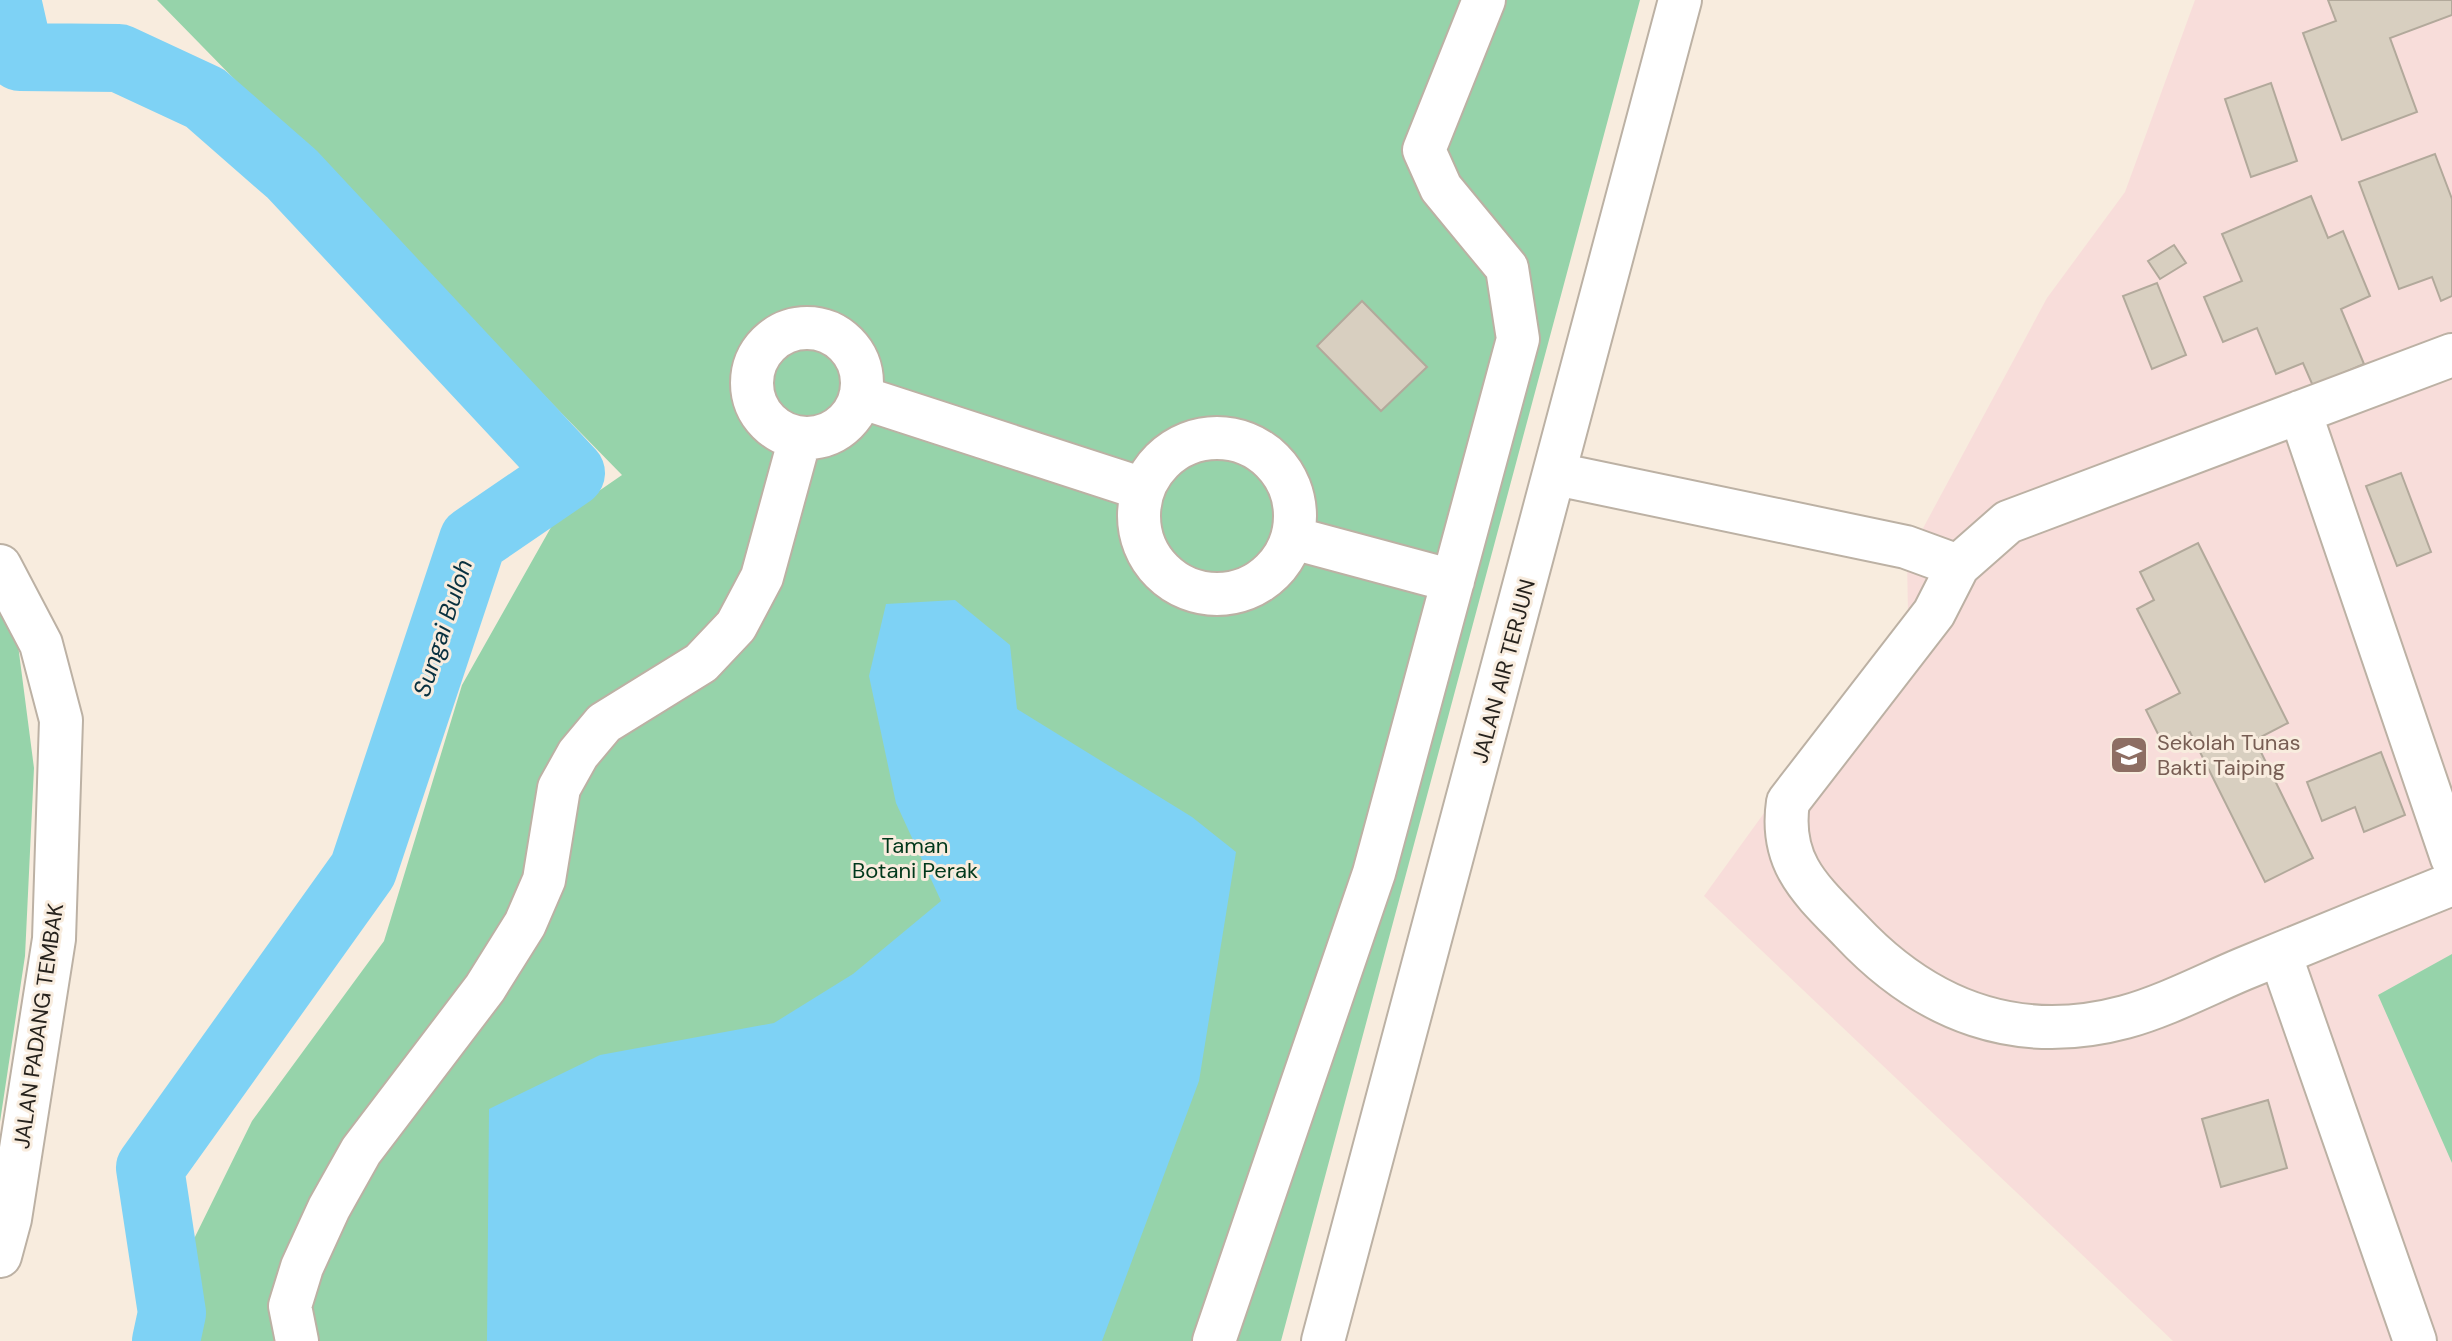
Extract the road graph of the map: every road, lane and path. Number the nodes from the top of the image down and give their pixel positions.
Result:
1 (1484, 0) edge
2 (1678, 1) edge
3 (2452, 355) edge
4 (860, 397) junction
5 (2300, 412) junction
6 (800, 438) junction
7 (1556, 474) junction
8 (1143, 489) junction
9 (1293, 538) junction
10 (0, 566) edge
11 (1958, 566) junction
12 (1453, 581) junction
13 (2452, 858) edge
14 (2452, 884) edge
15 (2280, 954) junction
16 (0, 1256) edge
17 (297, 1341) edge
18 (1214, 1341) edge
19 (1323, 1341) edge
20 (2415, 1341) edge

1 - 12 street
2 - 7 street, JALAN AIR TERJUN
3 - 5 street
4 - 6 street
4 - 6 street
4 - 8 street
5 - 11 street
5 - 13 street
6 - 17 street
7 - 11 street
7 - 19 street, JALAN AIR TERJUN
8 - 9 street
8 - 9 street
9 - 12 street
10 - 16 street, JALAN PADANG TEMBAK
11 - 15 street
12 - 18 street
14 - 15 street
15 - 20 street

